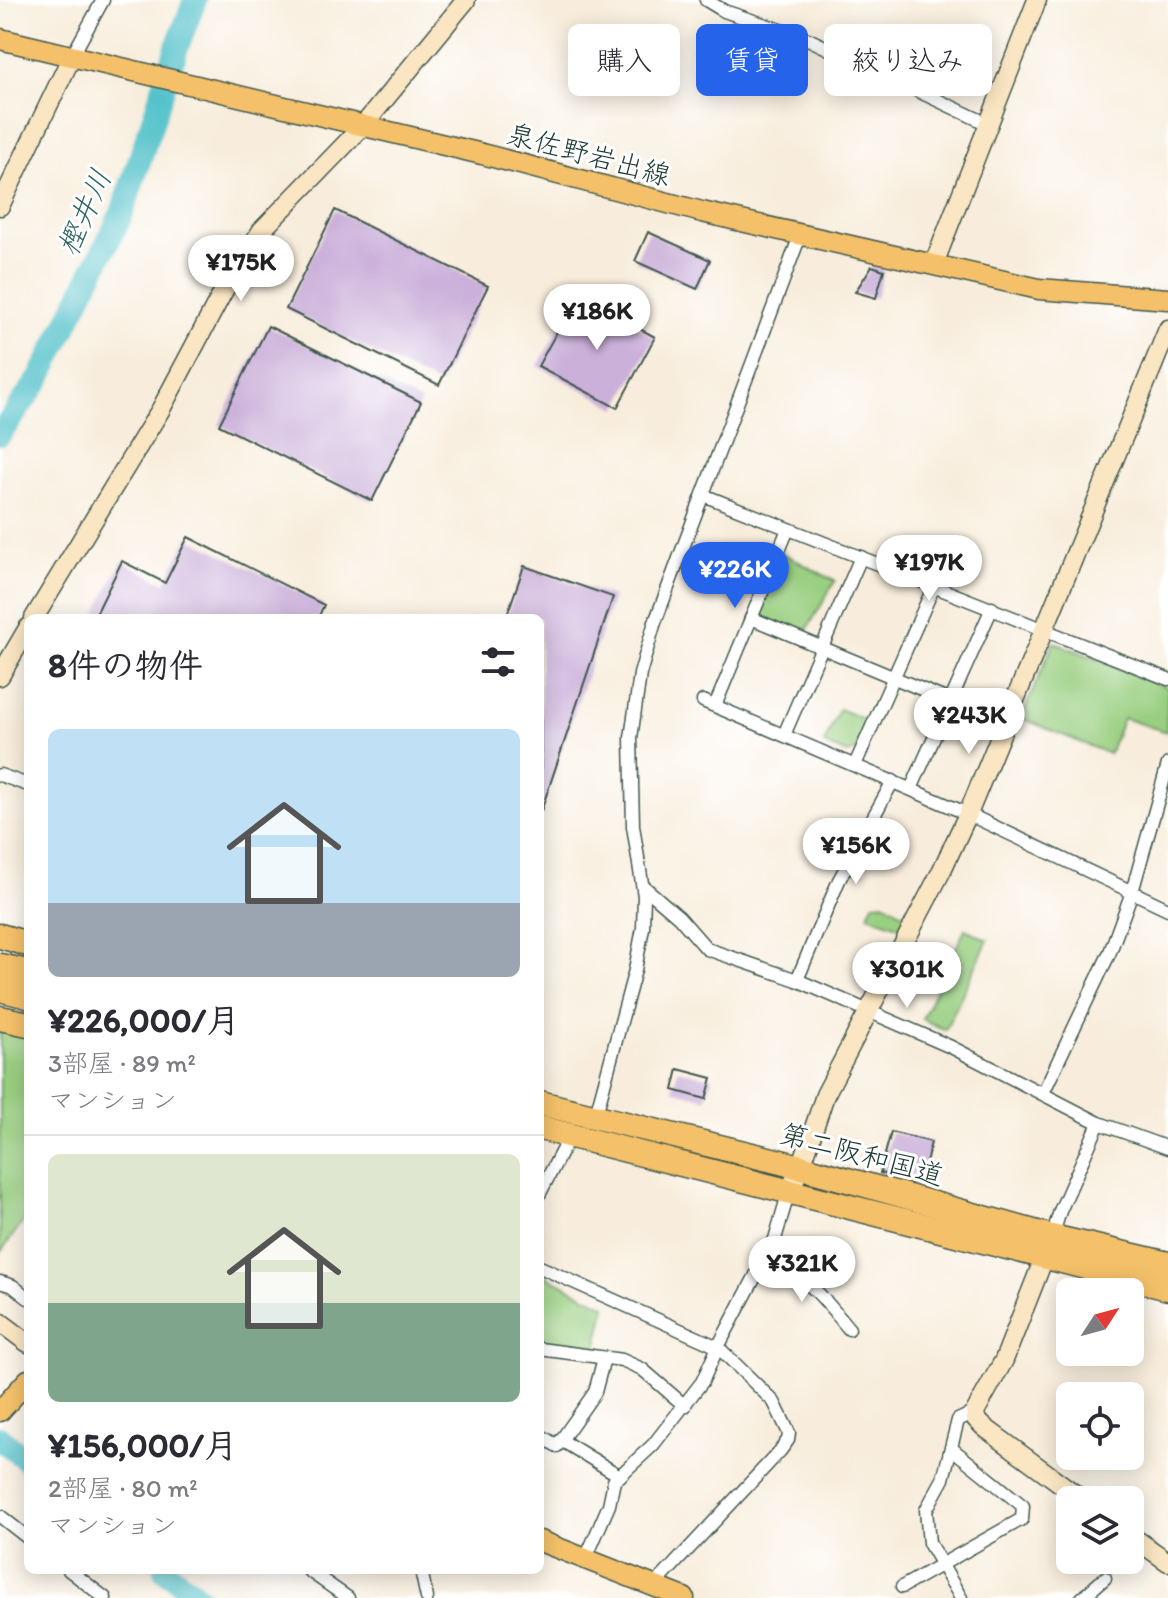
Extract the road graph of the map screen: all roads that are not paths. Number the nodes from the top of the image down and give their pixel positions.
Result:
1 (103, 0) edge
2 (466, 0) edge
3 (706, 0) edge
4 (1037, 0) edge
5 (0, 39) edge
6 (81, 59) junction
7 (988, 124) junction
8 (362, 127) junction
9 (0, 206) edge
10 (801, 233) junction
11 (934, 264) junction
12 (1168, 299) edge
13 (1168, 329) edge
14 (703, 495) junction
15 (788, 529) junction
16 (861, 557) junction
17 (934, 586) junction
18 (992, 608) junction
19 (36, 614) edge
20 (751, 618) junction
21 (1044, 628) junction
22 (24, 635) edge
23 (821, 649) junction
24 (0, 676) edge
25 (893, 679) junction
26 (1168, 679) edge
27 (950, 702) junction
28 (1005, 724) junction
29 (784, 735) junction
30 (1168, 764) edge
31 (855, 765) junction
32 (0, 775) edge
33 (893, 781) junction
34 (24, 784) edge
35 (911, 789) junction
36 (968, 814) junction
37 (643, 886) junction
38 (1132, 892) junction
39 (1168, 909) edge
40 (797, 980) junction
41 (24, 998) edge
42 (1, 1009) edge
43 (868, 1013) junction
44 (24, 1022) edge
45 (1043, 1093) junction
46 (544, 1104) edge
47 (597, 1117) junction
48 (1099, 1123) junction
49 (544, 1129) edge
50 (569, 1135) junction
51 (1168, 1148) edge
52 (801, 1167) junction
53 (544, 1185) edge
54 (789, 1191) junction
55 (1048, 1246) junction
56 (1168, 1264) edge
57 (544, 1269) edge
58 (756, 1275) junction
59 (0, 1282) edge
60 (1168, 1288) edge
61 (24, 1295) edge
62 (0, 1322) edge
63 (849, 1329) dead end
64 (24, 1340) edge
65 (718, 1347) junction
66 (544, 1350) edge
67 (604, 1358) junction
68 (24, 1384) edge
69 (685, 1406) junction
70 (0, 1411) edge
71 (975, 1412) junction
72 (544, 1438) edge
73 (561, 1440) junction
74 (951, 1448) junction
75 (620, 1476) junction
76 (1064, 1486) edge
77 (0, 1516) edge
78 (24, 1535) edge
79 (544, 1542) edge
80 (1144, 1545) edge
81 (586, 1558) junction
82 (1168, 1562) edge
83 (940, 1565) junction
84 (74, 1574) edge
85 (314, 1574) edge
86 (422, 1574) edge
87 (1105, 1578) dead end
88 (654, 1586) junction
89 (902, 1587) dead end
90 (105, 1598) edge
91 (348, 1598) edge
92 (427, 1598) edge
93 (684, 1598) edge
94 (961, 1598) edge
95 (1082, 1598) edge

1 - 6 street
2 - 8 street
3 - 7 street
4 - 7 street
5 - 6 main road, 泉佐野岩出線
6 - 8 main road, 泉佐野岩出線
6 - 9 street
7 - 11 street
8 - 10 main road, 泉佐野岩出線
8 - 19 street
10 - 11 main road, 泉佐野岩出線
10 - 14 street
11 - 12 main road, 泉佐野岩出線
13 - 21 street
14 - 15 street
14 - 37 street
15 - 16 street
15 - 20 street
16 - 17 street
16 - 23 street
17 - 18 street
17 - 25 street
18 - 21 street
18 - 27 street
20 - 23 street
20 - 29 street
21 - 26 street
21 - 28 street
22 - 24 street
23 - 25 street
23 - 29 street
25 - 27 street
25 - 31 street
27 - 28 street
27 - 35 street
28 - 36 street
29 - 31 street
30 - 38 street
31 - 33 street
32 - 34 street
33 - 35 street
33 - 40 street
35 - 36 street
36 - 38 street
36 - 43 street
37 - 40 street
37 - 47 street
38 - 39 street
38 - 45 street
40 - 43 street
41 - 42 highway
42 - 44 highway
43 - 45 street
43 - 52 street
45 - 48 street
46 - 47 highway, 第二阪和国道
47 - 50 street
47 - 52 highway, 第二阪和国道
48 - 51 street
48 - 55 street
49 - 50 highway, 第二阪和国道
50 - 53 street
50 - 54 highway, 第二阪和国道
52 - 54 street
52 - 55 highway, 第二阪和国道
54 - 55 highway, 第二阪和国道
54 - 58 street
55 - 56 highway, 第二阪和国道
55 - 60 highway, 第二阪和国道
55 - 71 street
57 - 65 street
58 - 63 street
58 - 65 street
59 - 61 street
62 - 64 street
65 - 69 street
65 - 88 street
66 - 67 street
67 - 69 street
67 - 73 street
68 - 70 main road
69 - 75 street
71 - 74 street
71 - 76 street
72 - 73 street
73 - 75 street
74 - 83 street
74 - 83 street
75 - 81 street
77 - 78 street
79 - 81 main road
80 - 82 street
81 - 88 main road
83 - 89 street
83 - 94 street
84 - 90 street
85 - 91 street
86 - 92 street
87 - 95 street
88 - 93 main road

